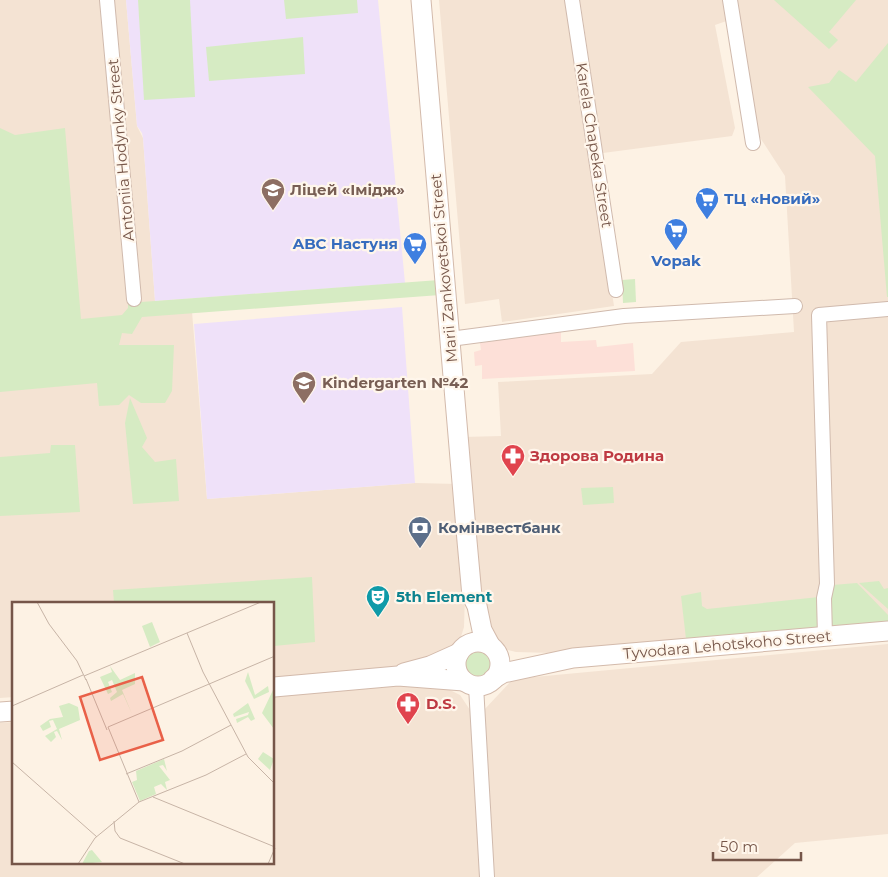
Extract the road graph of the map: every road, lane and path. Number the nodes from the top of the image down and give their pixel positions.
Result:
1 (107, 0) edge
2 (421, 0) edge
3 (572, 0) edge
4 (730, 0) edge
5 (753, 143) dead end
6 (616, 290) dead end
7 (134, 299) dead end
8 (795, 306) dead end
9 (888, 309) edge
10 (450, 339) junction
11 (472, 596) junction
12 (888, 631) edge
13 (825, 636) junction
14 (492, 647) junction
15 (461, 650) junction
16 (566, 659) junction
17 (398, 676) junction
18 (478, 682) junction
19 (275, 687) edge
20 (488, 877) edge

1 - 7 street, Antoniia Hodynky Street
2 - 10 street, Marii Zankovetskoi Street
3 - 6 street, Karela Chapeka Street
4 - 5 street
8 - 10 street
9 - 13 street
10 - 11 street, Marii Zankovetskoi Street
11 - 14 street, Marii Zankovetskoi Street
11 - 15 street, Marii Zankovetskoi Street
12 - 13 street, Tyvodara Lehotskoho Street
13 - 16 street, Tyvodara Lehotskoho Street
14 - 15 street
14 - 16 street, Tyvodara Lehotskoho Street
14 - 18 street
15 - 17 street, Tyvodara Lehotskoho Street
15 - 18 street
16 - 18 street, Tyvodara Lehotskoho Street
17 - 18 street, Tyvodara Lehotskoho Street
17 - 19 street, Tyvodara Lehotskoho Street
18 - 20 street

